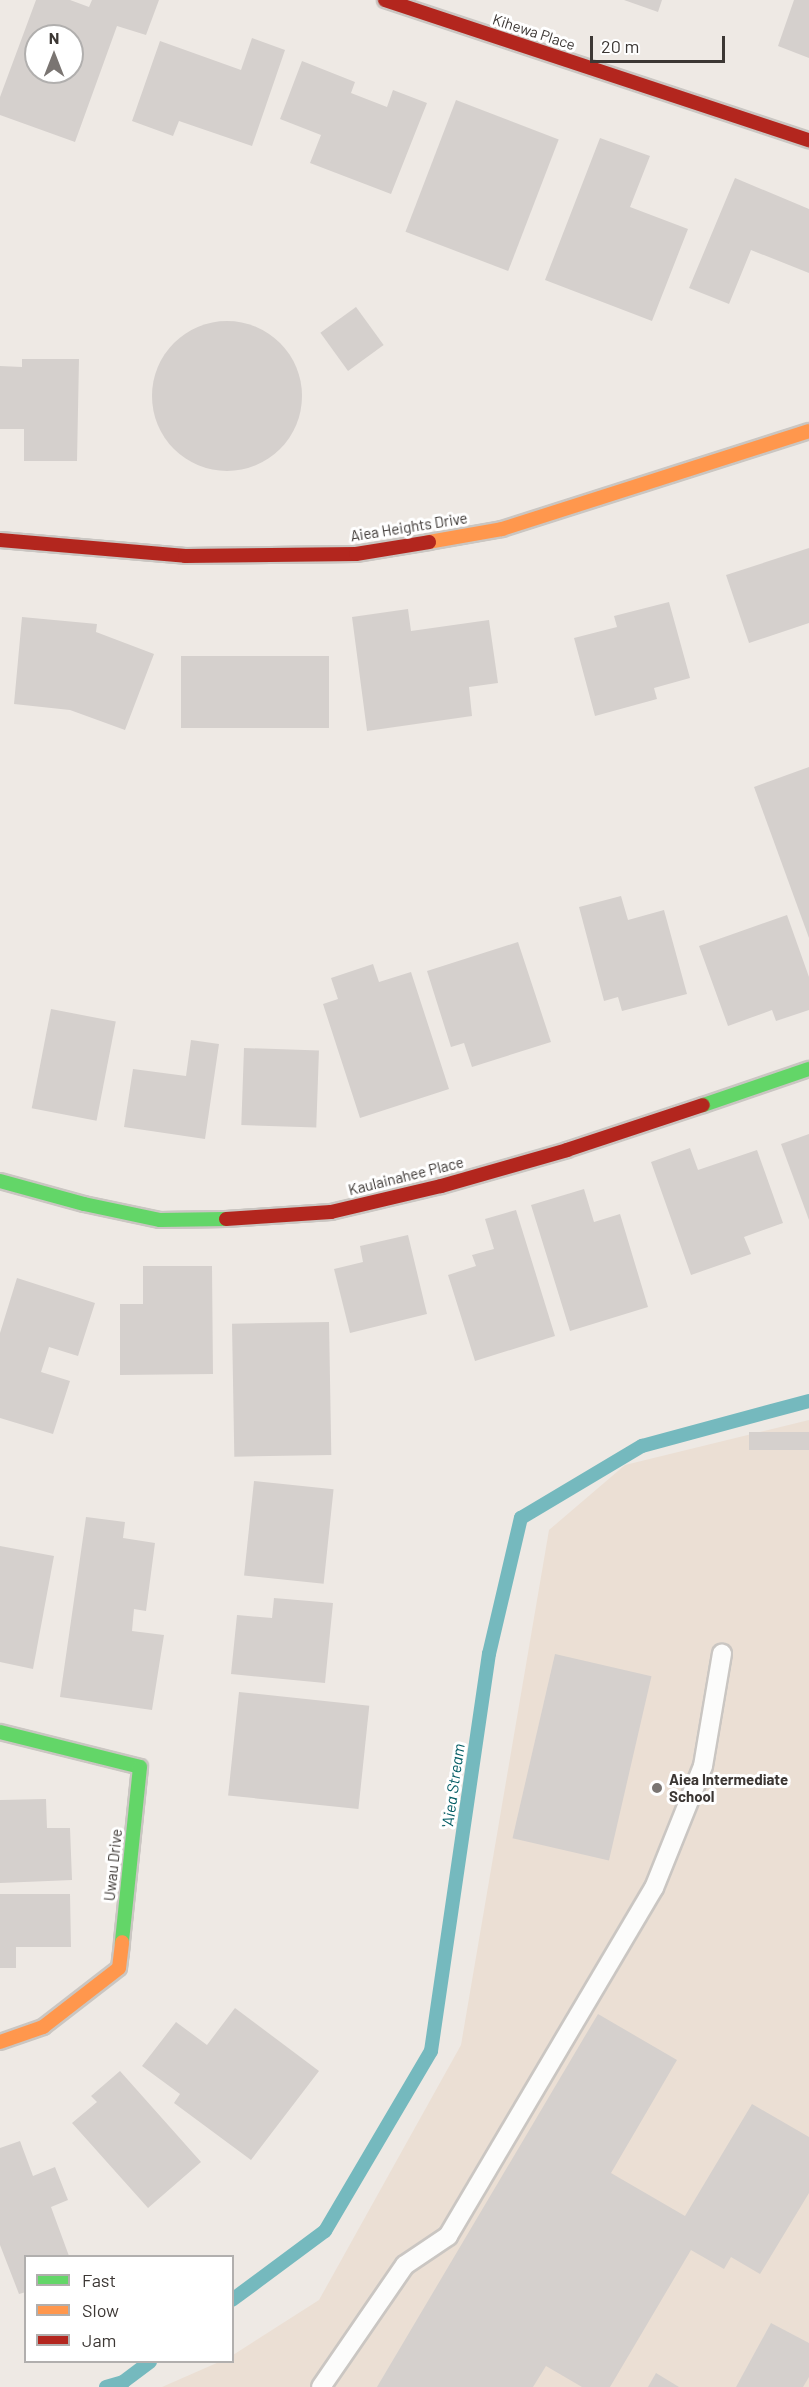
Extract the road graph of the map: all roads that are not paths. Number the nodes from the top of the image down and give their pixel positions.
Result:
1 (385, 0) edge
2 (809, 140) edge
3 (809, 431) edge
4 (0, 540) edge
5 (809, 1069) edge
6 (0, 1181) edge
7 (722, 1654) dead end
8 (0, 1732) edge
9 (0, 2042) edge
10 (321, 2387) edge

1 - 2 street, Kihewa Place
3 - 4 street, Aiea Heights Drive
5 - 6 street, Kaulainahee Place
7 - 10 lane
8 - 9 street, Uwau Drive

